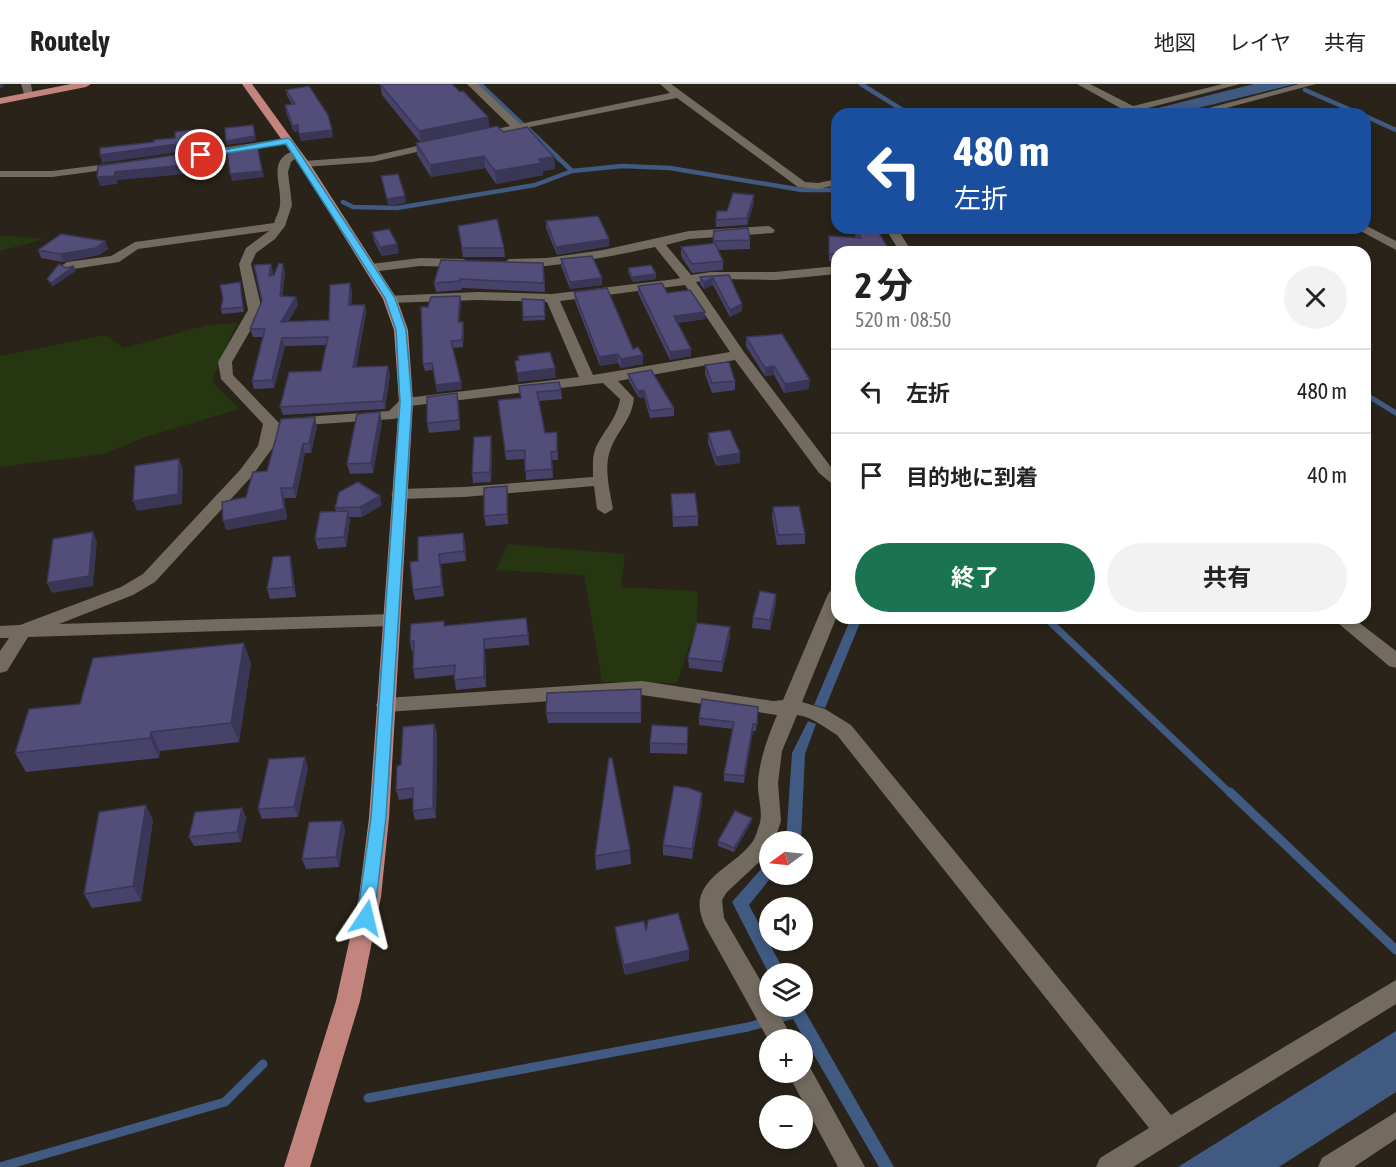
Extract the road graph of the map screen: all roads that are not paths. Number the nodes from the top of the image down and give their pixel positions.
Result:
1 (86, 84) edge
2 (247, 84) edge
3 (472, 84) edge
4 (665, 84) edge
5 (1082, 84) edge
6 (1235, 84) edge
7 (1311, 84) edge
8 (28, 89) edge
9 (679, 94) junction
10 (0, 100) edge
11 (1128, 108) edge
12 (1150, 108) edge
13 (1215, 108) edge
14 (518, 128) junction
15 (296, 152) junction
16 (165, 160) edge
17 (131, 164) edge
18 (0, 174) edge
19 (831, 183) edge
20 (279, 226) junction
21 (769, 230) dead end
22 (1371, 233) edge
23 (658, 243) junction
24 (1396, 246) edge
25 (474, 263) edge
26 (496, 263) edge
27 (68, 266) edge
28 (372, 268) junction
29 (831, 271) edge
30 (688, 279) junction
31 (526, 280) junction
32 (390, 298) junction
33 (552, 298) junction
34 (739, 355) junction
35 (608, 379) junction
36 (588, 380) junction
37 (406, 402) junction
38 (271, 423) junction
39 (831, 475) edge
40 (601, 481) junction
41 (399, 494) junction
42 (605, 509) dead end
43 (831, 618) edge
44 (391, 620) junction
45 (1349, 624) edge
46 (23, 631) junction
47 (0, 632) edge
48 (1396, 661) edge
49 (0, 666) edge
50 (386, 705) junction
51 (808, 710) junction
52 (1396, 992) edge
53 (775, 1029) edge
54 (805, 1083) edge
55 (1396, 1124) edge
56 (1168, 1131) junction
57 (297, 1167) edge
58 (852, 1167) edge
59 (1109, 1167) edge
60 (1330, 1167) edge

1 - 8 main road
2 - 15 main road
3 - 14 street
4 - 9 street
5 - 11 street
6 - 12 street
7 - 13 street
8 - 10 main road
9 - 14 street
9 - 19 street
14 - 15 street
15 - 16 street
15 - 20 street
15 - 28 main road
17 - 18 street
20 - 27 street
20 - 38 street
21 - 23 street
22 - 24 street
23 - 30 street
23 - 31 street
25 - 28 street
26 - 31 street
28 - 32 main road
29 - 30 street
30 - 33 street
30 - 34 street
31 - 32 street
31 - 33 street
32 - 37 main road
33 - 36 street
34 - 35 street
34 - 39 street
35 - 36 street
35 - 40 street
36 - 37 street
37 - 38 street
37 - 41 main road
38 - 46 street
40 - 41 street
40 - 42 street
41 - 44 main road
43 - 51 street
44 - 46 street
44 - 50 main road
45 - 48 street
46 - 47 street
46 - 49 street
50 - 51 street
50 - 57 main road
51 - 53 street
51 - 56 street
52 - 56 street
54 - 58 street
55 - 60 street
56 - 59 street

